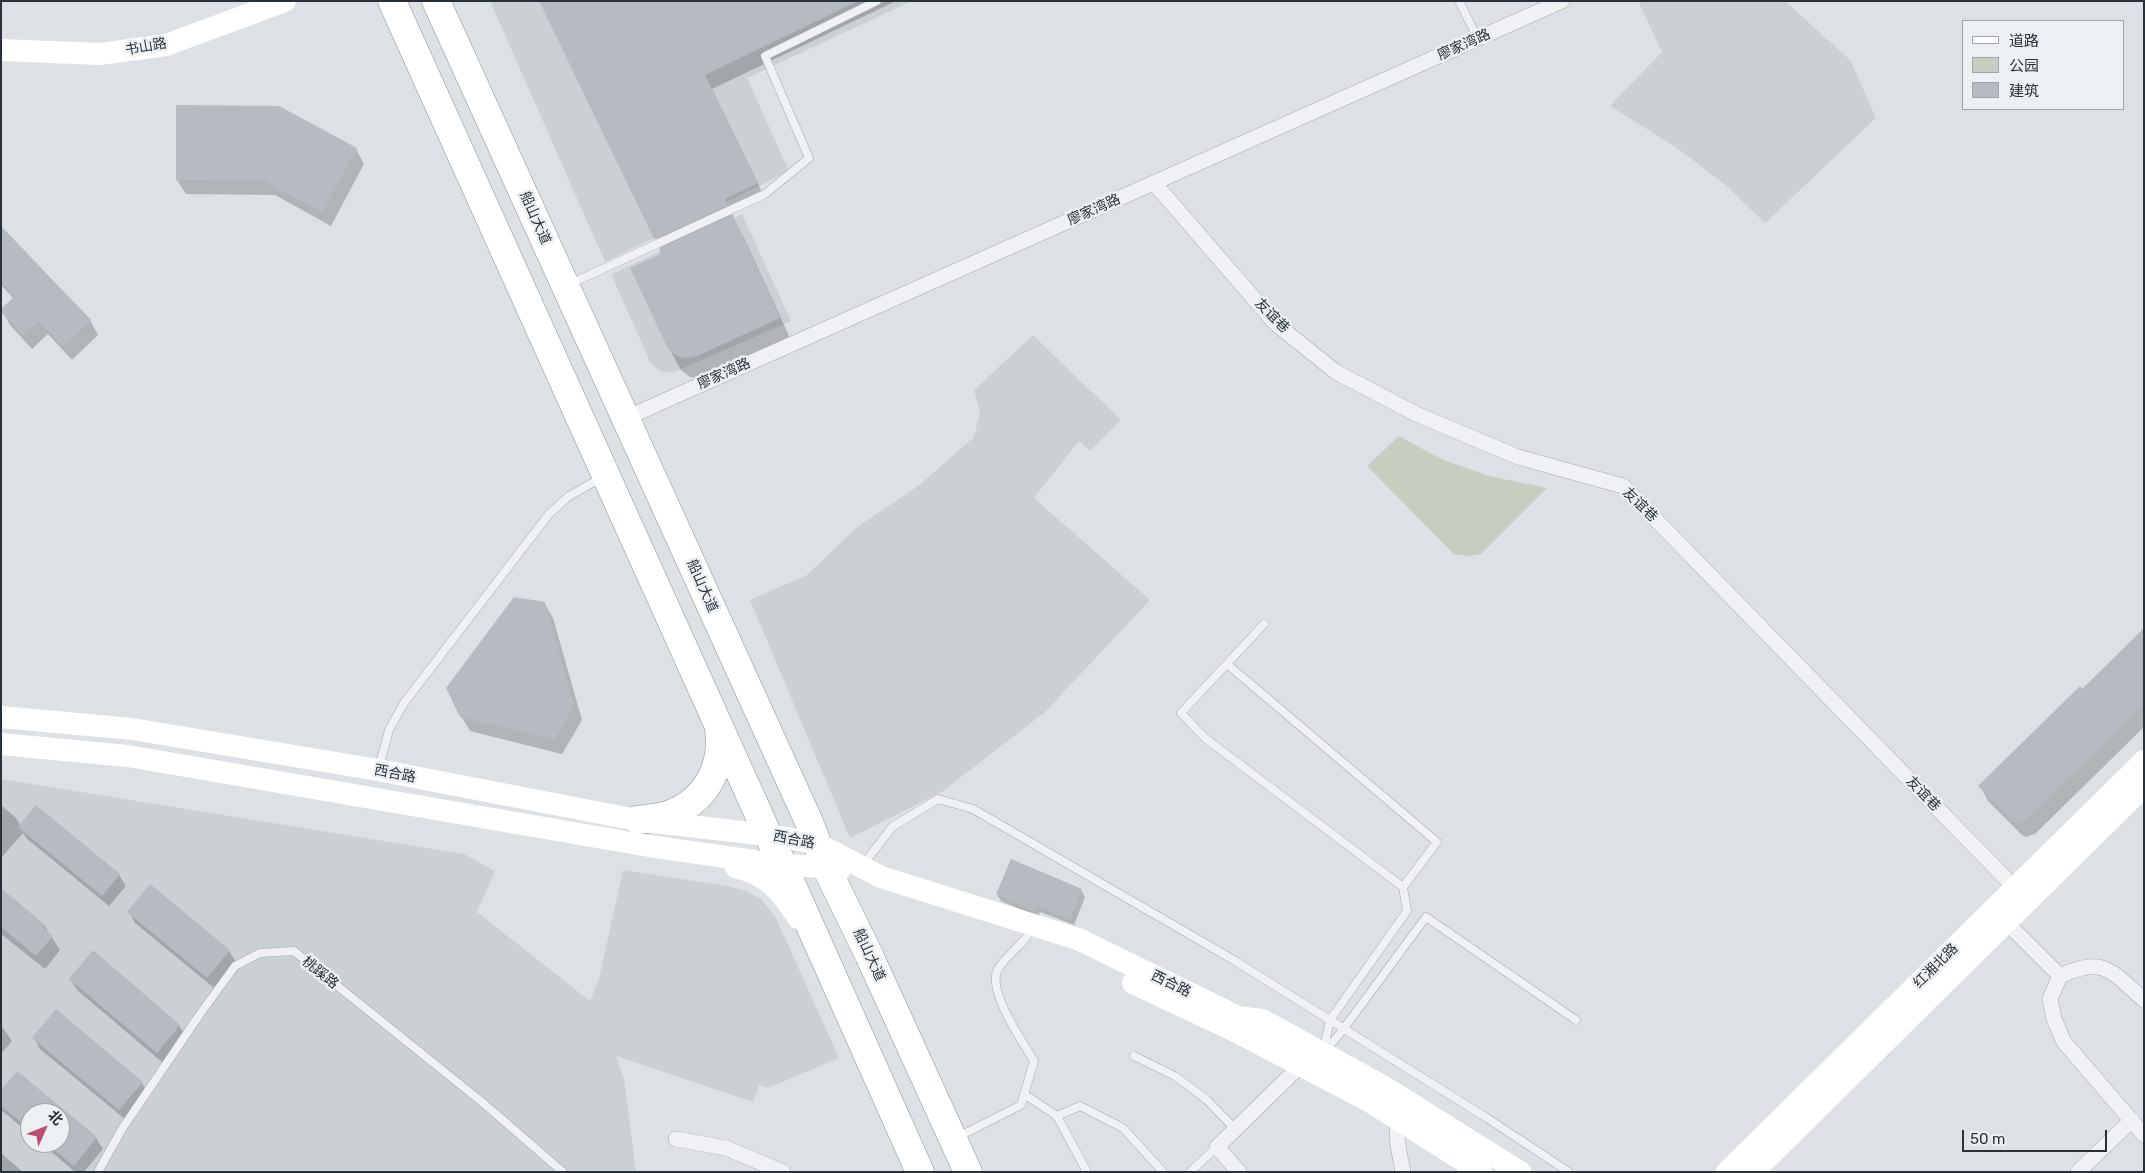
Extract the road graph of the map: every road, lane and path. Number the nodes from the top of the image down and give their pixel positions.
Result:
1 (285, 1) edge
2 (392, 1) edge
3 (436, 1) edge
4 (877, 1) edge
5 (1459, 1) edge
6 (1562, 1) edge
7 (1478, 39) junction
8 (1, 50) edge
9 (1155, 184) junction
10 (566, 286) junction
11 (626, 418) junction
12 (607, 475) junction
13 (1264, 624) dead end
14 (1227, 664) junction
15 (1, 717) edge
16 (718, 721) junction
17 (1, 744) edge
18 (2144, 761) edge
19 (378, 770) junction
20 (2144, 786) edge
21 (637, 820) junction
22 (768, 835) junction
23 (655, 847) junction
24 (821, 855) junction
25 (783, 864) junction
26 (861, 867) junction
27 (1403, 887) junction
28 (2015, 888) junction
29 (2006, 922) junction
30 (1027, 937) junction
31 (824, 955) junction
32 (2060, 976) junction
33 (2144, 1000) edge
34 (1330, 1020) junction
35 (1576, 1020) dead end
36 (1344, 1028) junction
37 (1134, 1056) dead end
38 (1312, 1063) junction
39 (1024, 1094) junction
40 (1402, 1110) junction
41 (1057, 1116) junction
42 (2132, 1120) junction
43 (1235, 1129) junction
44 (2144, 1134) edge
45 (676, 1139) dead end
46 (953, 1139) junction
47 (1217, 1147) junction
48 (98, 1172) edge
49 (563, 1172) edge
50 (783, 1172) edge
51 (920, 1172) edge
52 (968, 1172) edge
53 (1087, 1172) edge
54 (1163, 1172) edge
55 (1190, 1172) edge
56 (1239, 1172) edge
57 (1403, 1172) edge
58 (1481, 1172) edge
59 (1520, 1172) edge
60 (1569, 1172) edge
61 (1727, 1172) edge
62 (1753, 1172) edge
63 (2078, 1172) edge

1 - 8 main road, 书山路
2 - 12 highway
3 - 10 highway, 船山大道
4 - 10 lane
5 - 7 lane
6 - 7 street, 廖家湾路
7 - 9 street, 廖家湾路
9 - 11 street, 廖家湾路
9 - 28 street, 友谊巷
10 - 11 highway, 船山大道
11 - 24 highway, 船山大道
12 - 16 highway
12 - 19 lane
13 - 14 lane
14 - 27 lane
14 - 27 lane
15 - 19 main road, 西合路
16 - 21 highway
16 - 22 highway
17 - 23 main road, 西合路
18 - 28 main road, 红湘北路
19 - 21 main road, 西合路
20 - 29 main road, 红湘北路
21 - 22 main road, 西合路
22 - 24 main road, 西合路
22 - 25 highway
23 - 25 main road, 西合路
23 - 31 main road
24 - 25 main road, 西合路
24 - 26 main road, 西合路
24 - 30 main road, 西合路
24 - 46 highway, 船山大道
25 - 31 highway
26 - 34 lane
26 - 38 main road, 西合路
27 - 34 lane
28 - 61 main road, 红湘北路
29 - 32 street
29 - 62 main road, 红湘北路
30 - 38 main road, 西合路
30 - 39 lane
31 - 51 highway
32 - 33 street
32 - 42 street
34 - 36 lane
34 - 38 lane
35 - 36 lane
36 - 38 lane
36 - 60 lane
37 - 43 lane
38 - 40 main road, 西合路
38 - 43 street
39 - 41 lane
39 - 46 lane
40 - 57 street
40 - 58 main road, 西合路
40 - 59 main road, 西合路
41 - 53 lane
41 - 54 lane
42 - 44 street
42 - 63 street
43 - 47 street
45 - 50 street
46 - 52 highway, 船山大道
47 - 55 lane
47 - 56 street
48 - 49 lane, 桃蹊路

